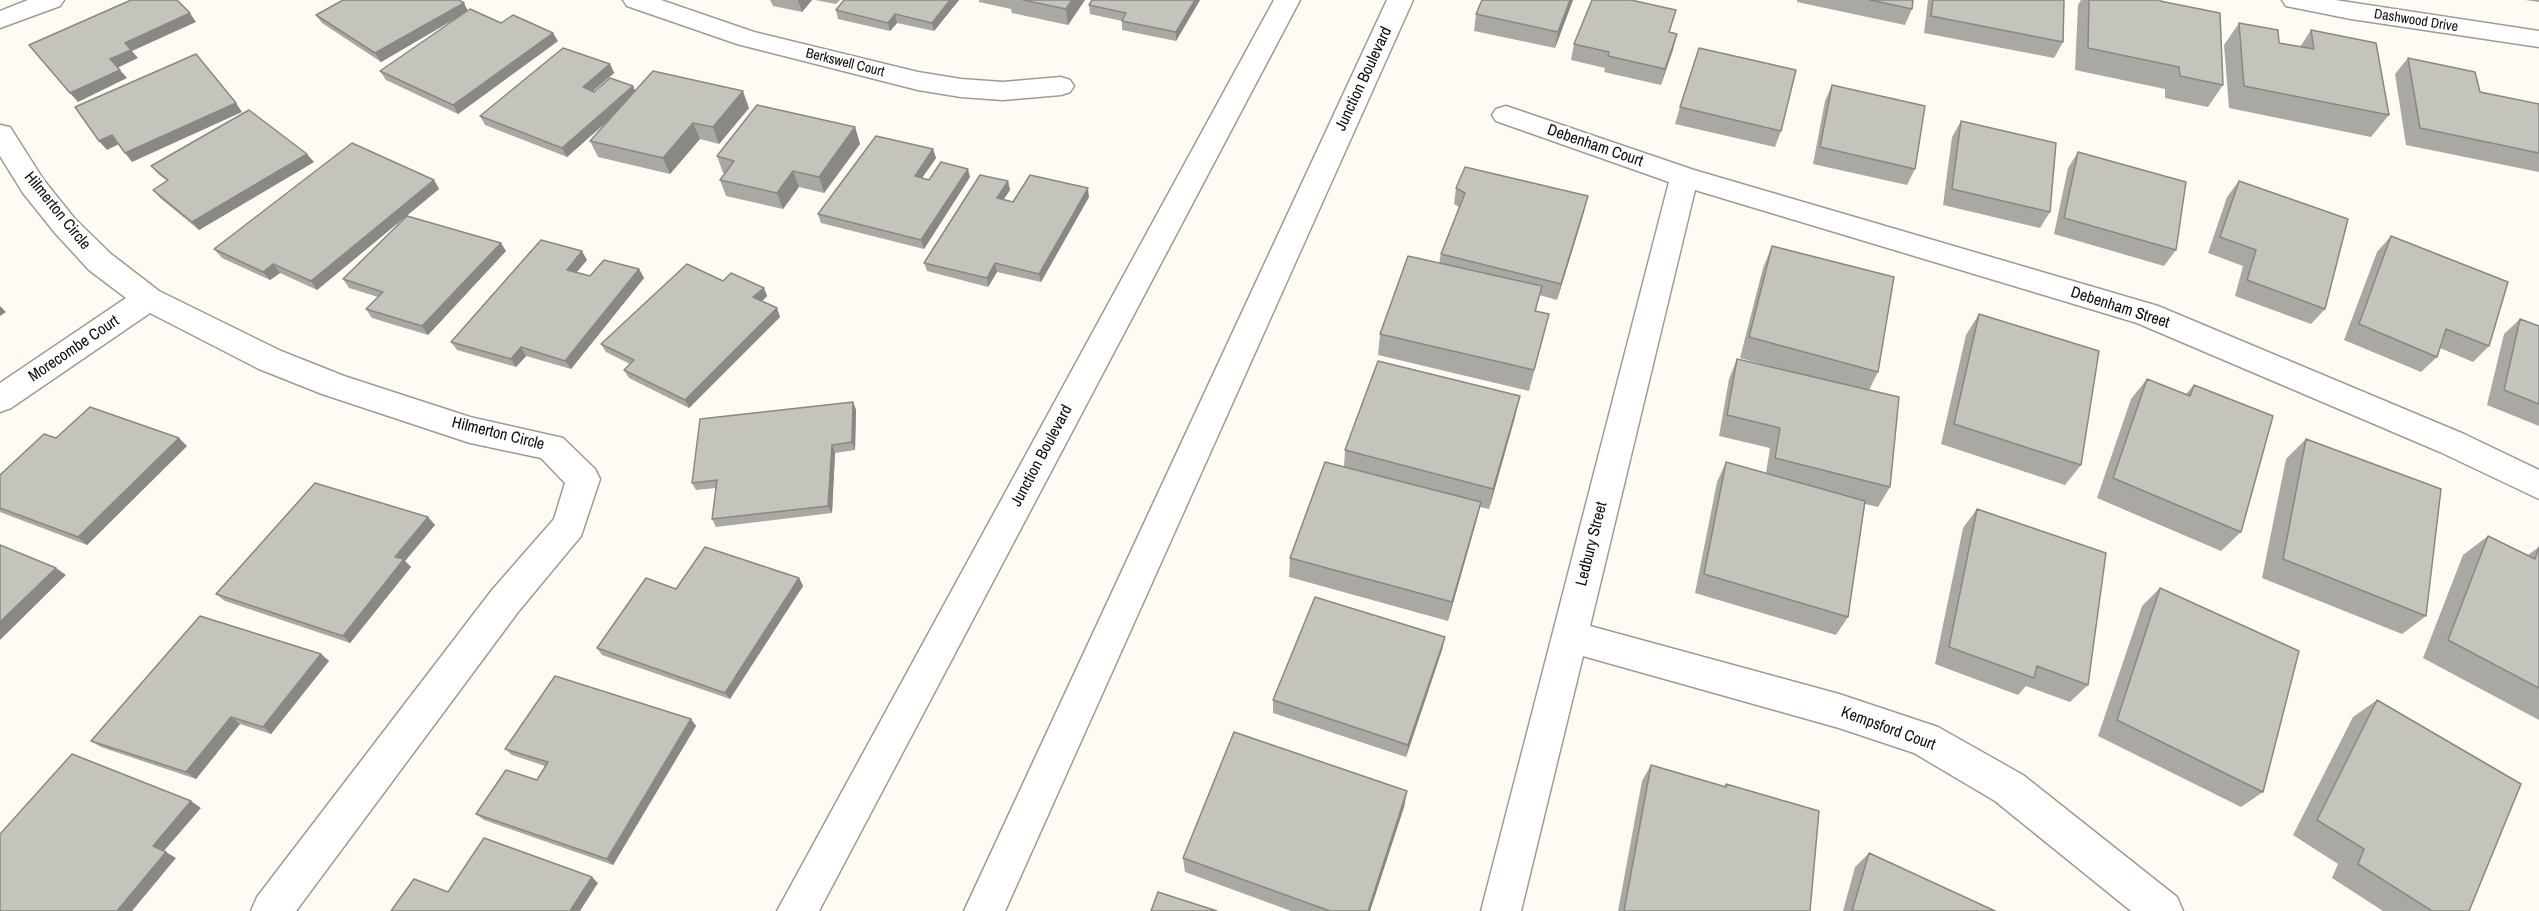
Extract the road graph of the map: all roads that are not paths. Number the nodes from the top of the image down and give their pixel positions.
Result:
1 (51, 0) edge
2 (636, 0) edge
3 (1287, 0) edge
4 (1400, 0) edge
5 (2295, 0) edge
6 (0, 20) edge
7 (2539, 39) edge
8 (1061, 86) dead end
9 (1506, 115) dead end
10 (0, 134) edge
11 (1684, 177) junction
12 (148, 299) junction
13 (0, 399) edge
14 (2539, 485) edge
15 (1569, 636) junction
16 (271, 911) edge
17 (797, 911) edge
18 (984, 911) edge
19 (1501, 911) edge
20 (2163, 911) edge

1 - 6 street
2 - 8 street, Berkswell Court
3 - 17 street, Junction Boulevard
4 - 18 street, Junction Boulevard
5 - 7 street, Dashwood Drive
9 - 11 street, Debenham Court
10 - 12 street, Hilmerton Circle
11 - 14 street, Debenham Street
11 - 15 street, Ledbury Street
12 - 13 street, Morecombe Court
12 - 16 street, Hilmerton Circle
15 - 19 street, Ledbury Street
15 - 20 street, Kempsford Court

